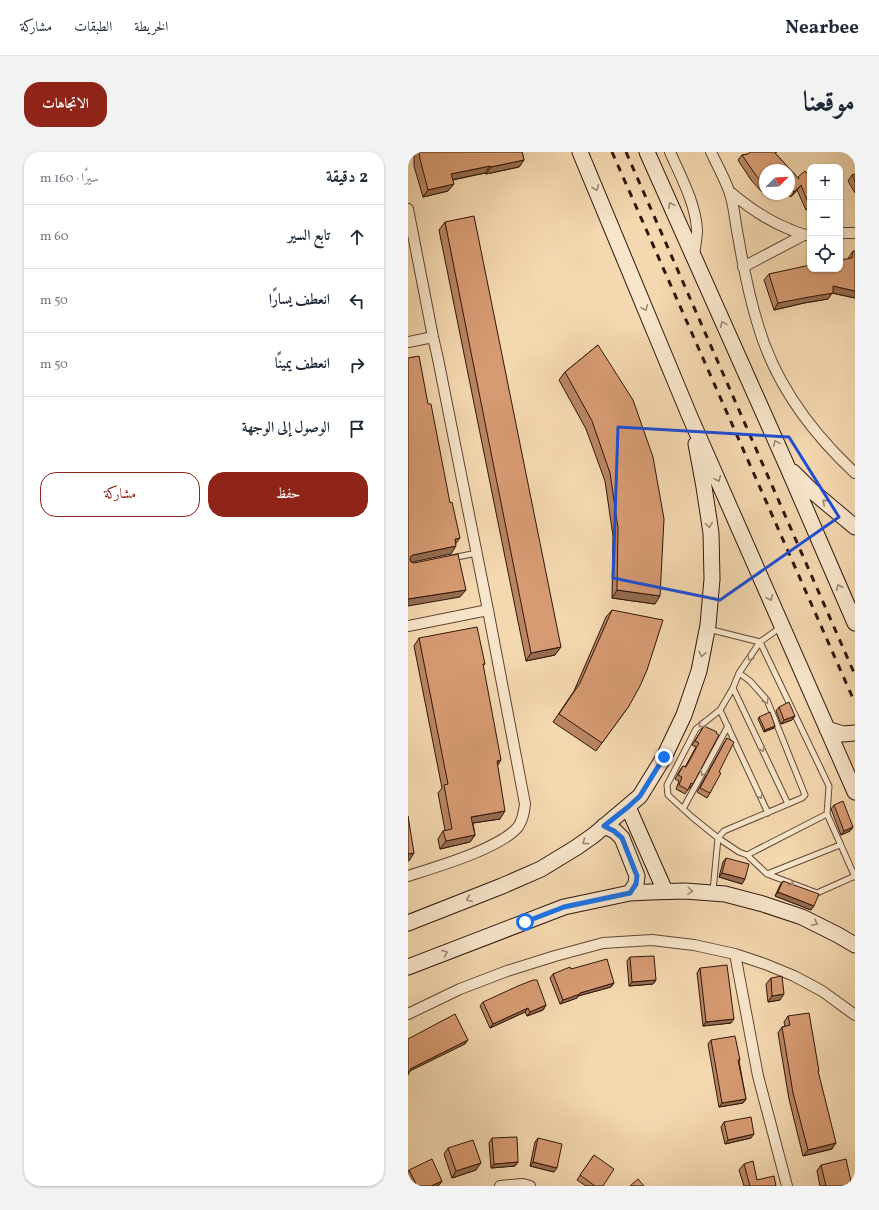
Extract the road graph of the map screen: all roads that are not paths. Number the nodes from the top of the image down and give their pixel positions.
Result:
1 (580, 152) edge
2 (647, 152) edge
3 (670, 152) edge
4 (711, 152) edge
5 (729, 191) junction
6 (408, 210) edge
7 (843, 233) edge
8 (855, 233) edge
9 (807, 235) edge
10 (693, 257) junction
11 (743, 266) junction
12 (433, 337) junction
13 (408, 342) edge
14 (690, 417) junction
15 (787, 466) junction
16 (855, 473) edge
17 (855, 527) edge
18 (477, 553) junction
19 (446, 559) edge
20 (488, 610) junction
21 (855, 623) edge
22 (408, 626) edge
23 (782, 626) junction
24 (708, 629) junction
25 (760, 642) junction
26 (739, 672) junction
27 (733, 688) junction
28 (720, 710) junction
29 (728, 726) junction
30 (827, 729) junction
31 (855, 733) edge
32 (855, 792) edge
33 (788, 804) junction
34 (628, 807) junction
35 (683, 809) junction
36 (768, 813) junction
37 (827, 814) junction
38 (604, 826) junction
39 (718, 838) junction
40 (840, 844) junction
41 (747, 856) junction
42 (767, 874) junction
43 (408, 876) edge
44 (855, 877) edge
45 (665, 892) junction
46 (630, 893) junction
47 (712, 893) junction
48 (408, 923) edge
49 (855, 945) edge
50 (735, 954) junction
51 (408, 967) edge
52 (408, 1014) edge
53 (855, 1015) edge
54 (500, 1186) edge
55 (530, 1186) edge
56 (787, 1186) edge

1 -> 14 street
10 -> 2 street
3 - 10 street
4 - 5 street
5 - 9 street
5 - 11 street
6 - 12 street
7 - 8 street
9 - 11 street
15 -> 10 street
11 - 16 street
12 - 13 street
12 - 18 street
14 -> 23 street
14 -> 24 street
17 -> 15 street
21 -> 15 street
18 - 19 lane
18 - 20 street
20 - 22 street
20 - 43 street
23 - 25 lane
23 - 30 street
24 - 25 lane
24 -> 34 street
25 -> 26 lane
25 - 37 lane
26 - 27 lane
26 -> 33 lane
27 - 28 lane
27 -> 33 lane
28 - 29 lane
28 -> 35 lane
29 -> 35 lane
29 -> 36 lane
30 - 31 street
30 - 32 street
33 - 36 lane
34 - 38 street
34 - 45 street
35 - 39 lane
36 - 39 lane
37 - 40 lane
37 - 41 lane
38 - 46 street
38 -> 48 street
39 - 41 lane
39 - 47 lane
40 - 42 lane
40 - 44 lane
41 - 42 lane
42 -> 44 lane
45 - 46 street
45 -> 47 street
51 -> 46 street
47 -> 49 street
50 - 52 street
50 - 53 street
50 - 56 street
54 - 55 street

